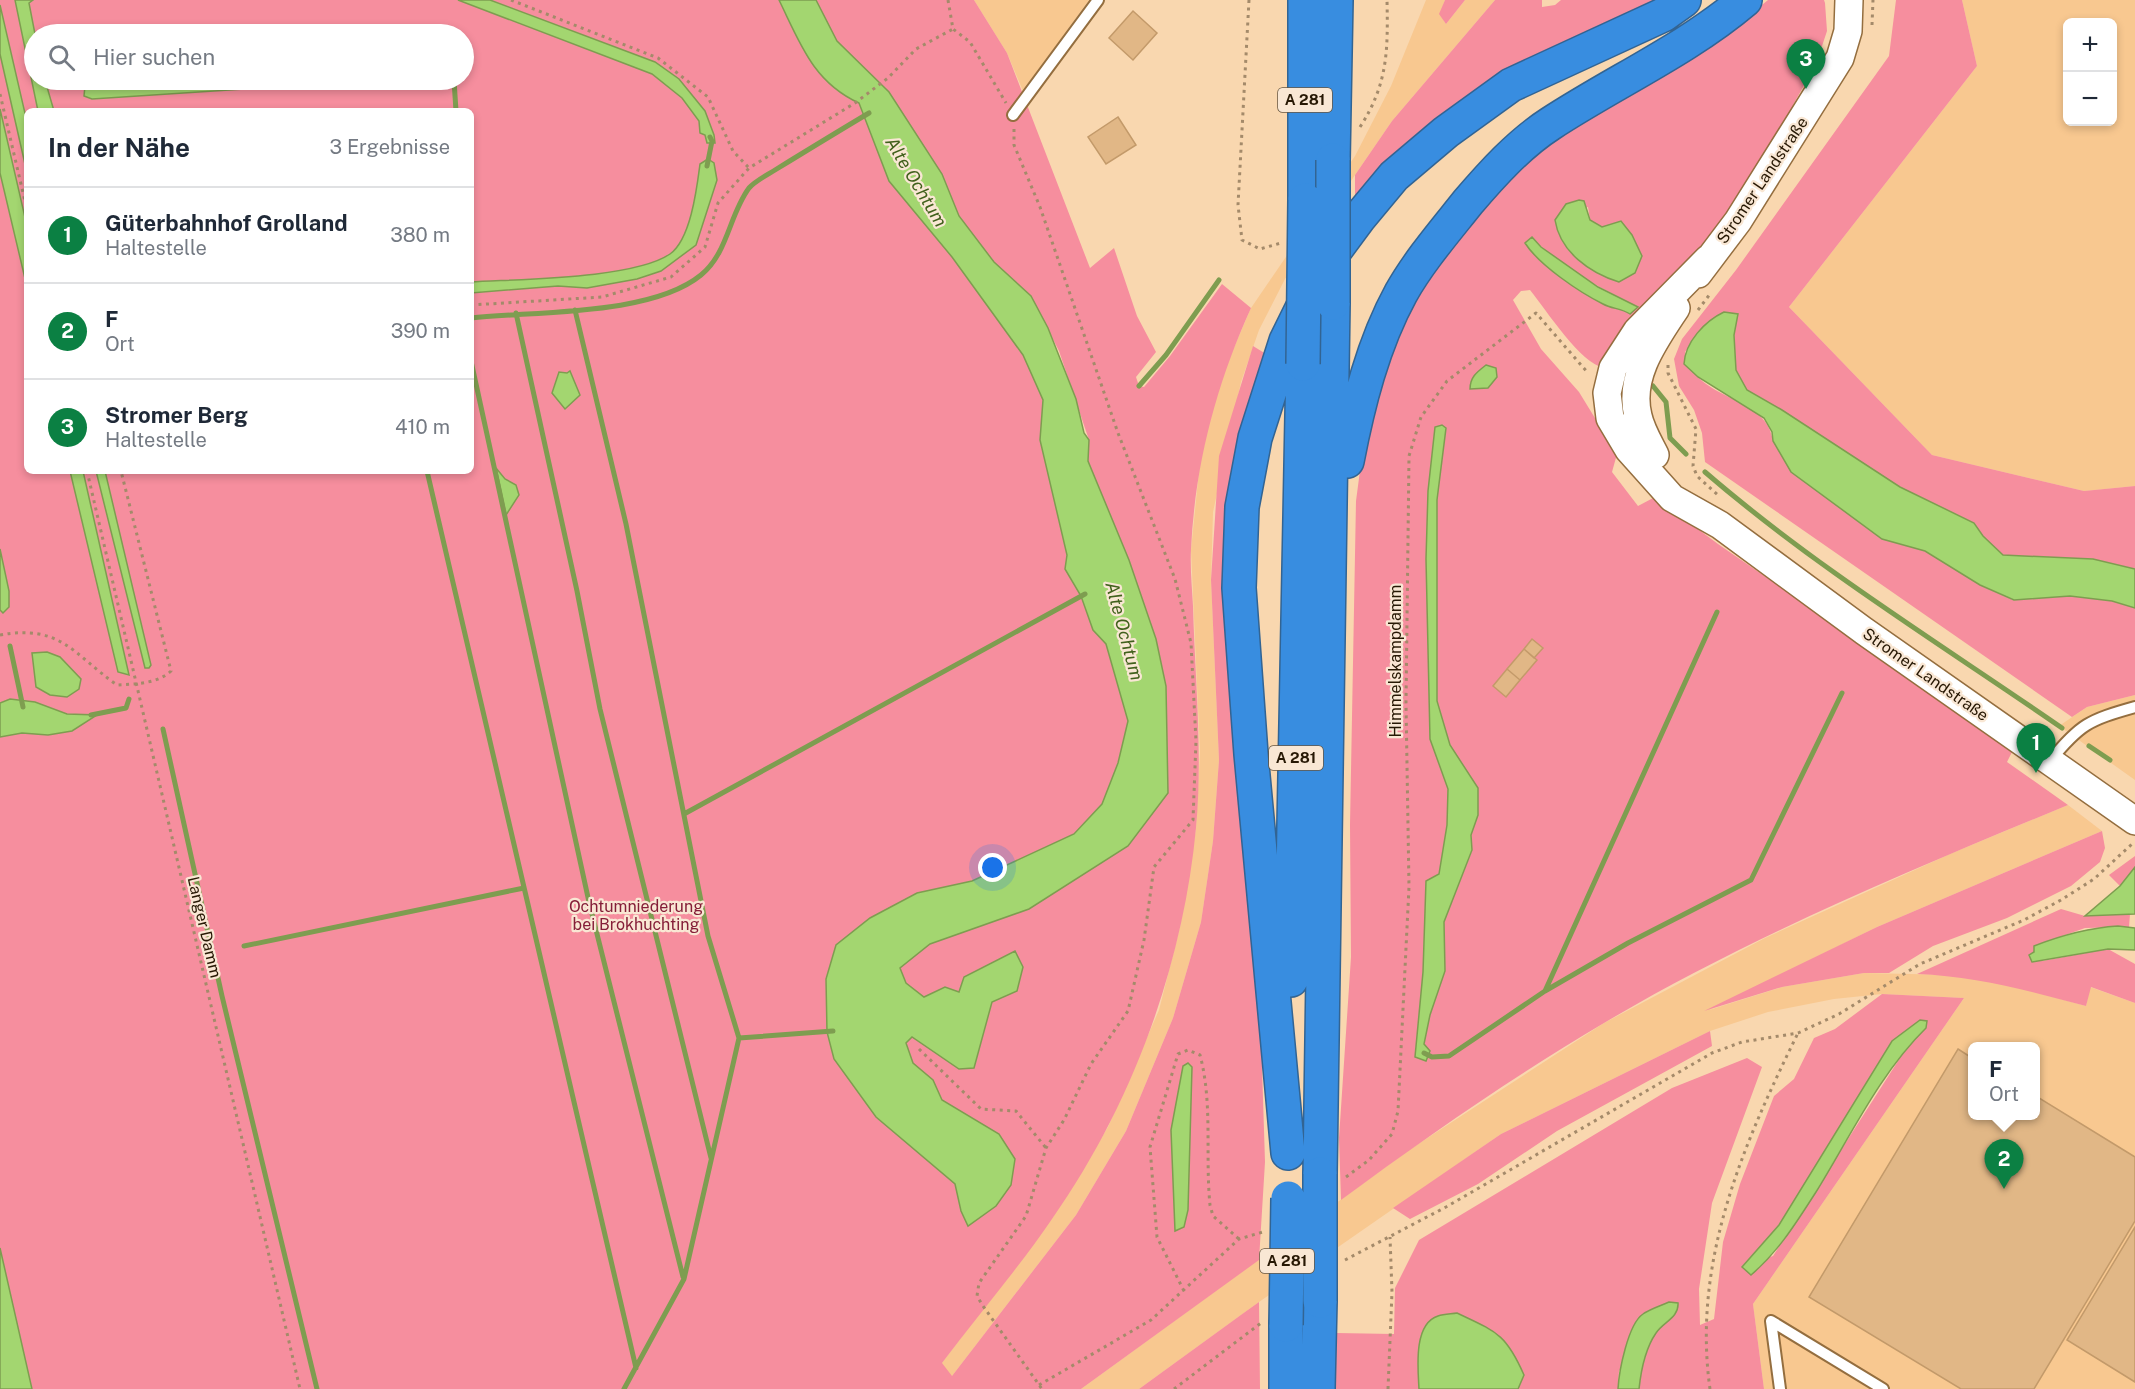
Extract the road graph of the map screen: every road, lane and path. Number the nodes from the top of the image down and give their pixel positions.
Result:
1 (511, 0) edge
2 (948, 0) edge
3 (1098, 0) edge
4 (1249, 0) edge
5 (1305, 0) edge
6 (1336, 0) edge
7 (1387, 0) edge
8 (1684, 0) edge
9 (1745, 0) edge
10 (1849, 0) edge
11 (1873, 0) edge
12 (953, 29) junction
13 (1871, 34) dead end
14 (0, 94) edge
15 (1013, 115) junction
16 (1359, 130) dead end
17 (749, 168) junction
18 (24, 197) edge
19 (1271, 246) dead end
20 (1708, 260) junction
21 (1714, 288) dead end
22 (474, 305) edge
23 (1694, 315) dead end
24 (1668, 360) dead end
25 (1608, 393) junction
26 (1655, 455) junction
27 (88, 474) edge
28 (122, 474) edge
29 (1696, 476) dead end
30 (1720, 525) junction
31 (1331, 588) junction
32 (0, 635) edge
33 (137, 684) junction
34 (2135, 707) edge
35 (2050, 761) junction
36 (2135, 821) edge
37 (2135, 841) edge
38 (1798, 1033) junction
39 (919, 1049) dead end
40 (1046, 1148) junction
41 (1288, 1153) junction
42 (1331, 1177) junction
43 (1446, 1208) dead end
44 (1267, 1231) dead end
45 (1390, 1236) dead end
46 (1239, 1239) junction
47 (1184, 1291) junction
48 (1041, 1387) edge
49 (300, 1389) edge
50 (1286, 1389) edge
51 (1318, 1389) edge
52 (1388, 1389) edge
53 (1710, 1389) edge
54 (1780, 1389) edge
55 (1883, 1389) edge

1 - 17 path
2 - 12 path
3 - 15 lane
4 - 19 path
5 - 41 highway, A 281, bridge
6 - 31 highway, A 281, bridge
7 - 16 path
8 - 41 highway
9 - 31 highway
10 - 20 street, Stromer Landstraße
11 - 13 path
12 - 15 path
12 - 17 path
14 - 18 path
15 - 40 path
17 - 22 path
20 - 25 street, Stromer Landstraße
20 - 26 street, Stromer Landstraße
21 - 23 path
24 - 29 path
25 - 26 street, Stromer Landstraße
25 - 30 street, Stromer Landstraße
25 - 42 path, Himmelskampdamm
26 - 30 street, Stromer Landstraße
27 - 33 path, Langer Damm
28 - 33 path
30 - 35 street, Stromer Landstraße
31 - 42 highway, A 281
32 - 33 path
33 - 49 path, Langer Damm
34 - 35 lane
35 - 36 street, Stromer Landstraße
37 - 38 path
38 - 43 path
38 - 53 path
39 - 40 path
40 - 48 path
41 - 50 highway, A 281, bridge
42 - 51 highway, A 281, bridge
44 - 46 path
45 - 52 path
46 - 47 path
46 - 47 path
47 - 48 path
54 - 55 lane

